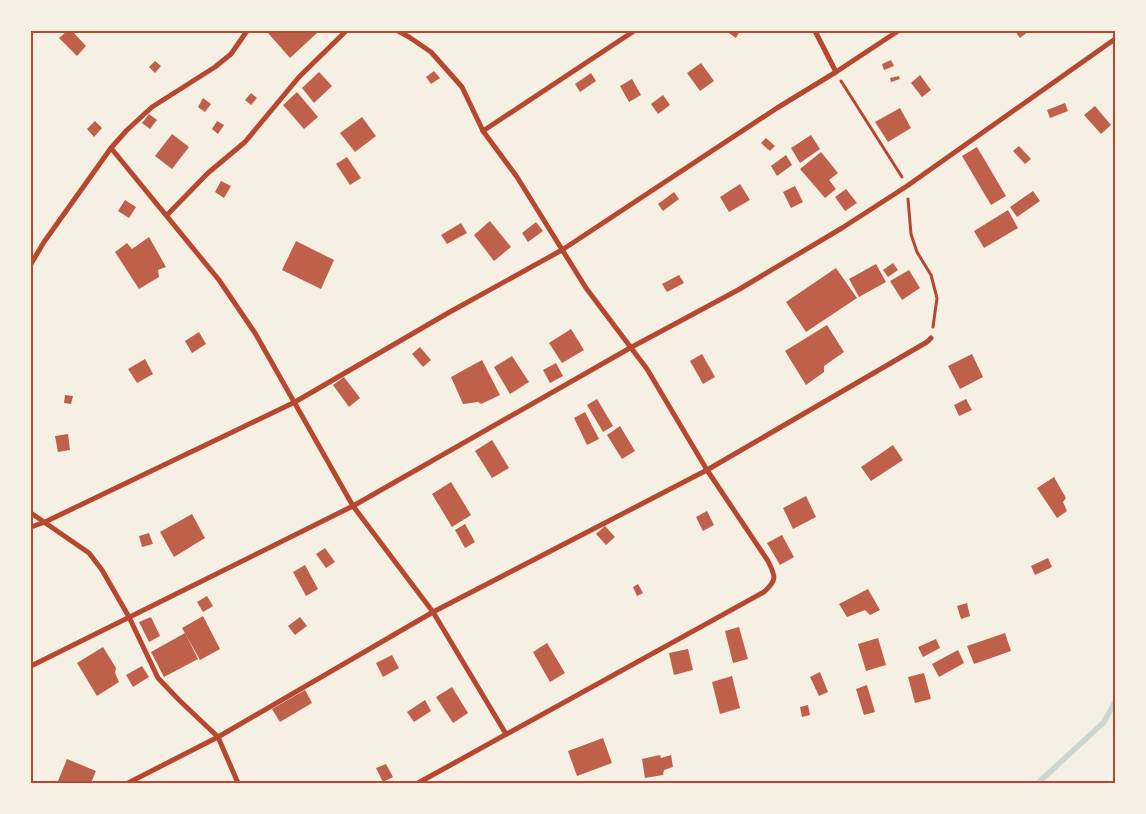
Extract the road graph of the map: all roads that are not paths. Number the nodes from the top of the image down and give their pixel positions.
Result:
1 (247, 31) edge
2 (346, 31) edge
3 (398, 31) edge
4 (634, 31) edge
5 (814, 31) edge
6 (898, 31) edge
7 (1115, 38) edge
8 (836, 72) junction
9 (483, 131) junction
10 (111, 148) junction
11 (167, 215) junction
12 (562, 250) junction
13 (31, 264) edge
14 (931, 338) dead end
15 (630, 348) junction
16 (295, 402) junction
17 (707, 470) junction
18 (353, 506) junction
19 (31, 513) edge
20 (45, 522) junction
21 (31, 527) edge
22 (433, 612) junction
23 (129, 617) junction
24 (31, 666) edge
25 (506, 734) junction
26 (218, 737) junction
27 (128, 783) edge
28 (238, 783) edge
29 (418, 783) edge

1 - 10 street
2 - 11 street
3 - 9 street
4 - 9 street
5 - 8 street
6 - 8 street
7 - 15 street
8 - 12 street
9 - 12 street
10 - 11 street
10 - 13 street
11 - 16 street
12 - 15 street
12 - 16 street
14 - 17 street
15 - 17 street
15 - 18 street
16 - 18 street
16 - 20 street
17 - 22 street
17 - 25 street
18 - 22 street
18 - 23 street
19 - 20 street
20 - 21 street
20 - 23 street
22 - 25 street
22 - 26 street
23 - 24 street
23 - 26 street
25 - 29 street
26 - 27 street
26 - 28 street

